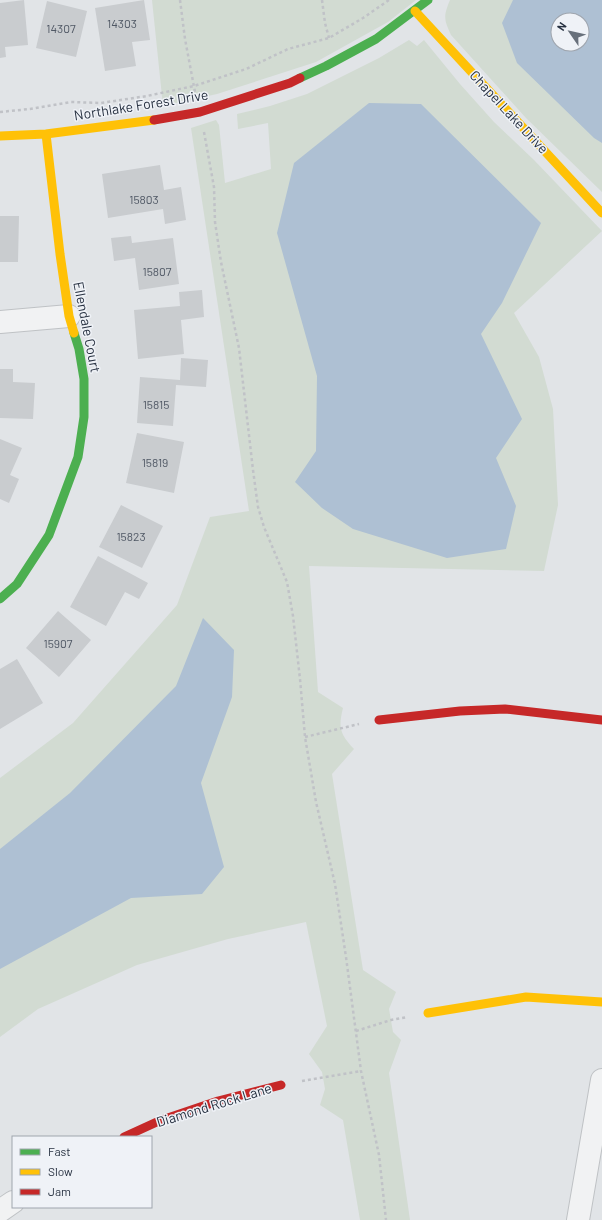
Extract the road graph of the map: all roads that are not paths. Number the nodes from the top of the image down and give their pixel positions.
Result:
1 (428, 0) edge
2 (415, 11) junction
3 (46, 134) junction
4 (0, 136) edge
5 (602, 213) edge
6 (69, 316) junction
7 (0, 322) edge
8 (0, 599) edge
9 (379, 720) road end
10 (602, 720) edge
11 (602, 1002) edge
12 (428, 1013) road end
13 (602, 1080) edge
14 (281, 1084) road end
15 (126, 1136) edge
16 (12, 1203) edge
17 (0, 1211) edge
18 (578, 1220) edge

1 - 2 street, Northlake Forest Drive
2 - 3 street, Northlake Forest Drive
2 - 5 street, Chapel Lake Drive
3 - 4 street, Northlake Forest Drive
3 - 6 street, Ellendale Court
6 - 7 street
6 - 8 street, Ellendale Court
9 - 10 street
11 - 12 street
13 - 18 street
14 - 15 street, Diamond Rock Lane
16 - 17 street

